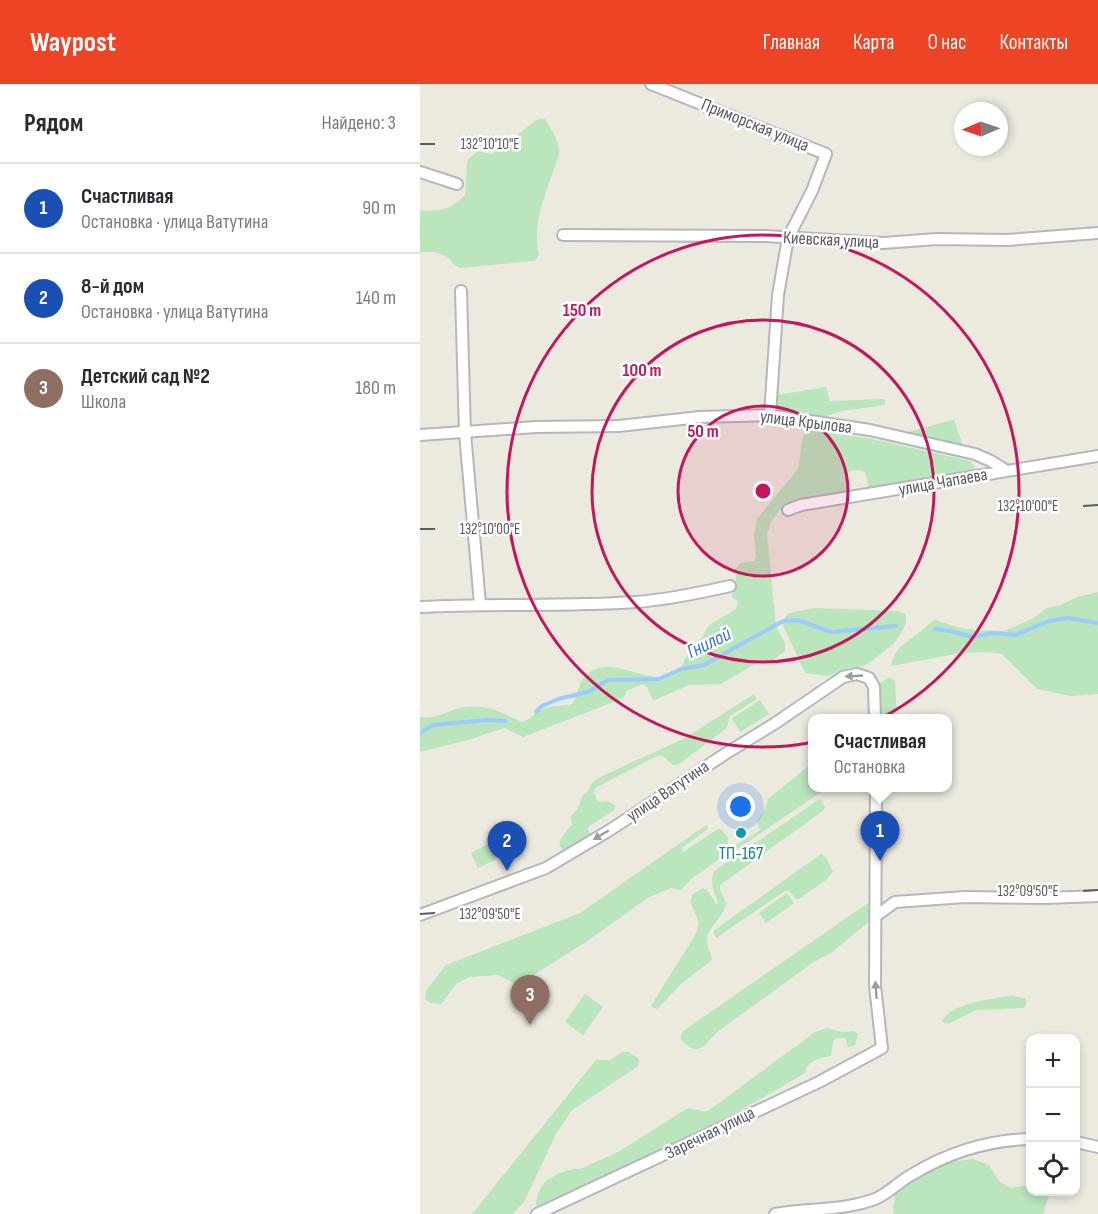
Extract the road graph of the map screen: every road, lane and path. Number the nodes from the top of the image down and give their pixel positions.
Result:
1 (651, 84) edge
2 (420, 172) edge
3 (457, 184) dead end
4 (1098, 233) edge
5 (563, 235) dead end
6 (788, 238) junction
7 (461, 291) dead end
8 (770, 415) junction
9 (465, 433) junction
10 (420, 435) edge
11 (1098, 456) edge
12 (1005, 470) junction
13 (788, 510) dead end
14 (730, 586) dead end
15 (480, 604) junction
16 (420, 607) edge
17 (875, 714) edge
18 (876, 792) edge
19 (1098, 896) edge
20 (420, 915) edge
21 (876, 916) junction
22 (1026, 1139) edge
23 (1080, 1143) edge
24 (1098, 1147) edge
25 (537, 1214) edge
26 (775, 1214) edge

1 - 6 street, Приморская улица
2 - 3 street
4 - 6 street, Киевская улица
5 - 6 street, Киевская улица
6 - 8 street
7 - 9 street
8 - 9 street, улица Крылова
8 - 12 street, улица Крылова
9 - 10 street, улица Крылова
9 - 15 street
11 - 12 street, улица Чапаева
12 - 13 street, улица Чапаева
14 - 15 street
15 - 16 street
17 -> 20 street, улица Ватутина
18 - 21 street
19 - 21 street
25 -> 21 street, Заречная улица
22 - 26 street
23 - 24 street

